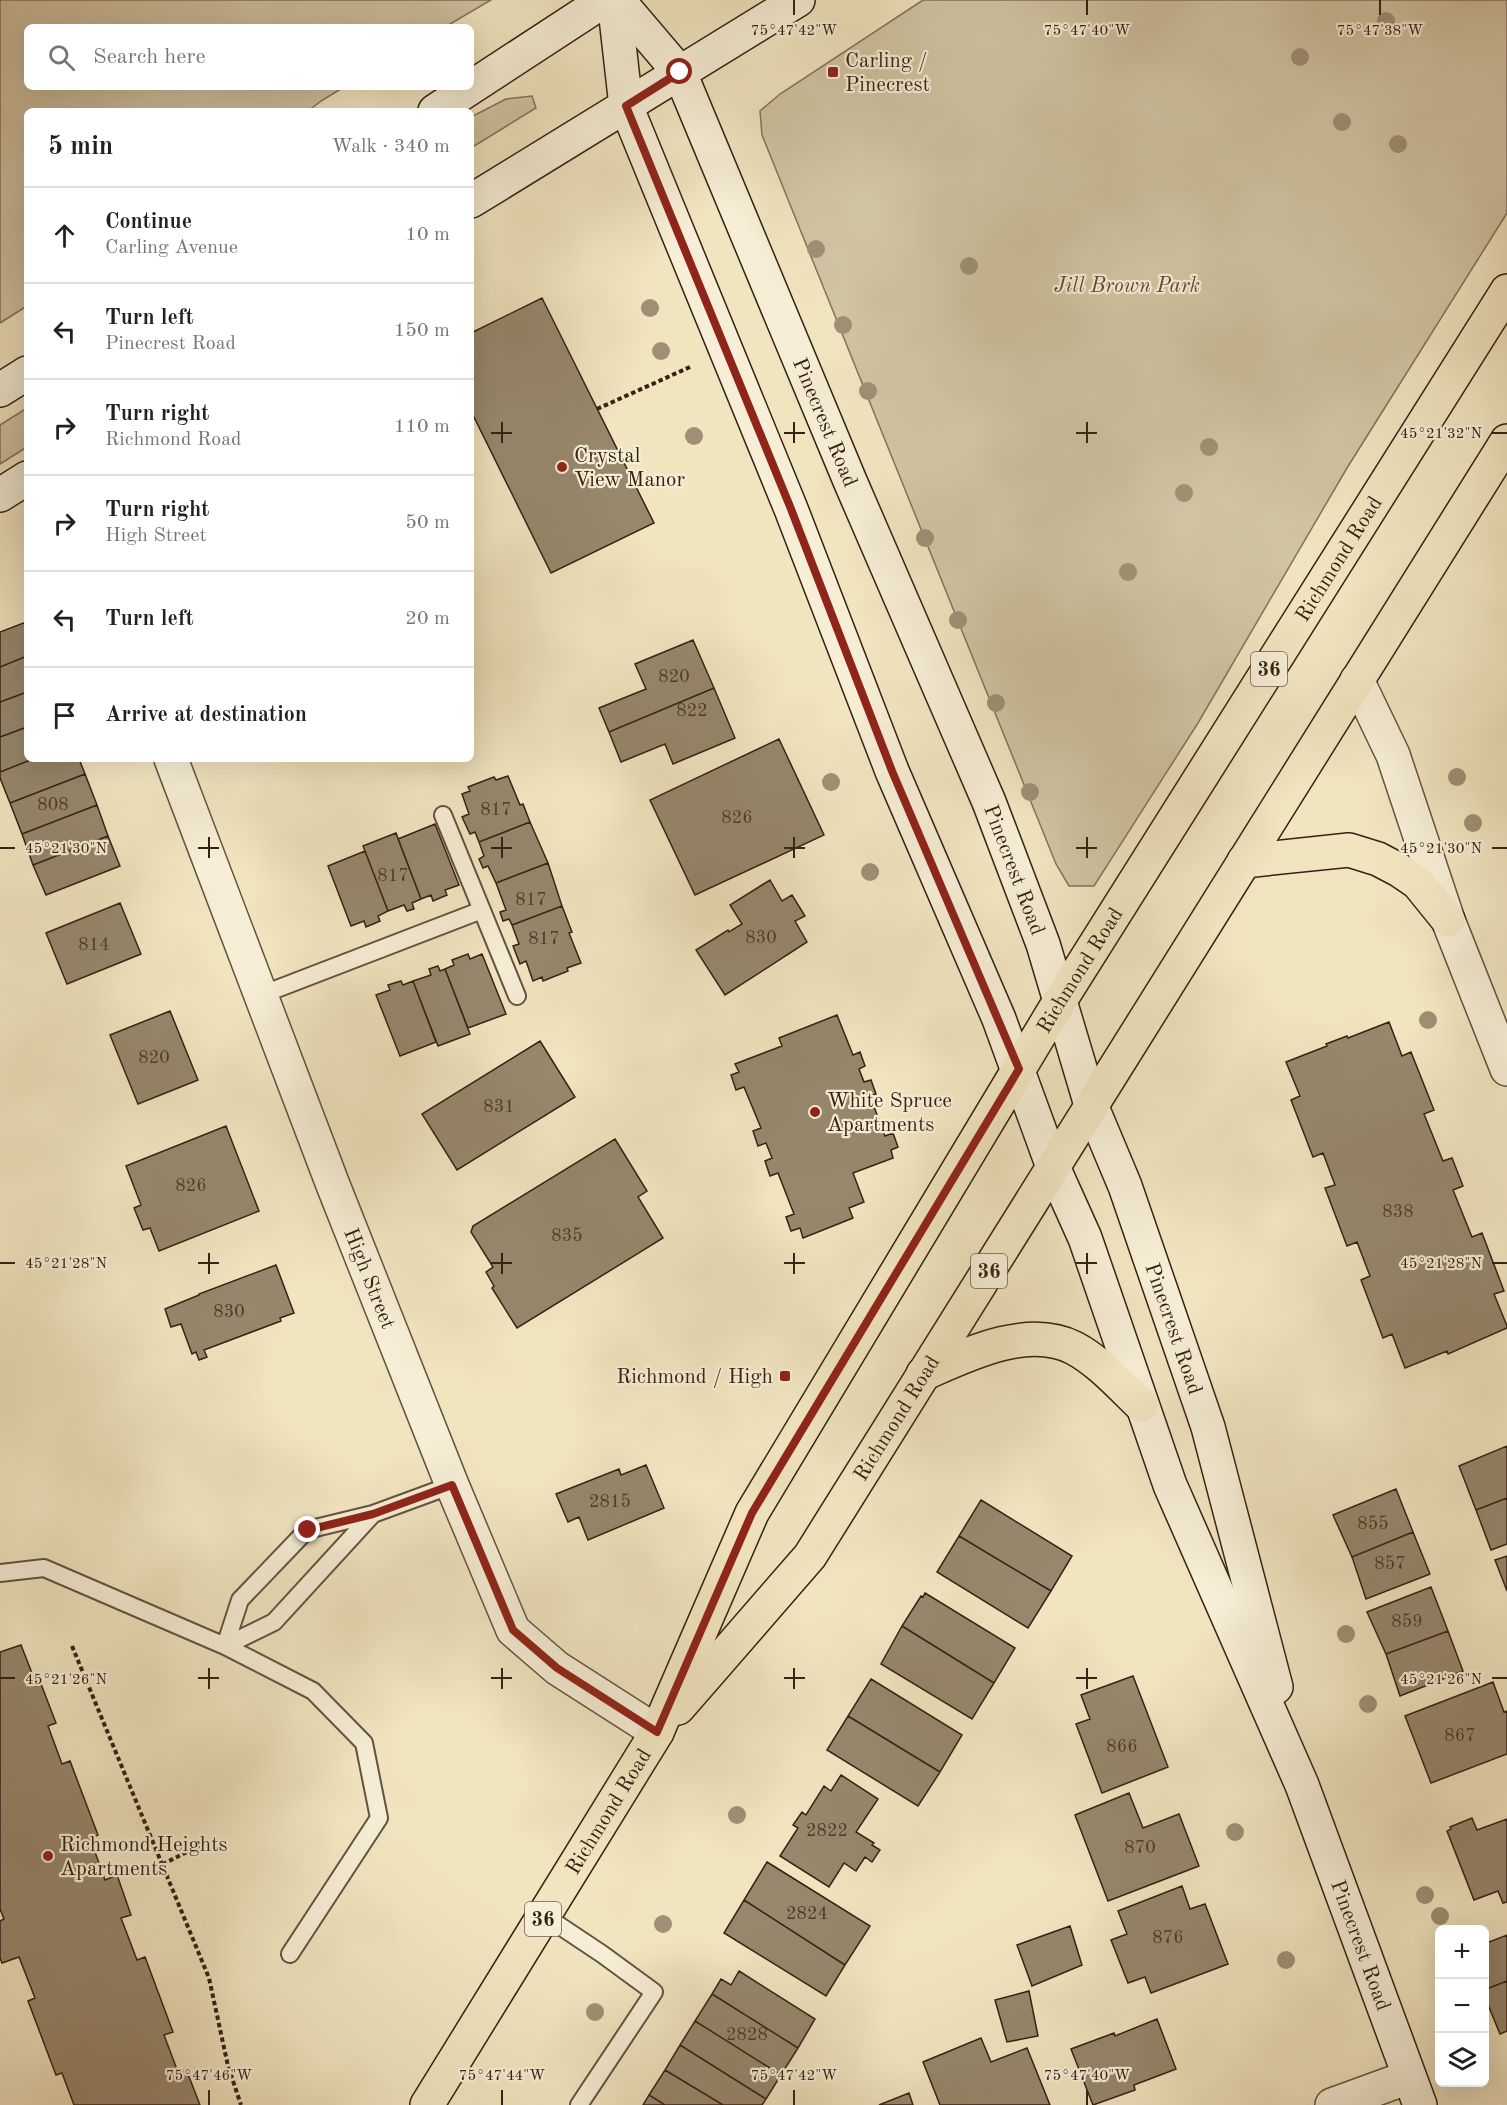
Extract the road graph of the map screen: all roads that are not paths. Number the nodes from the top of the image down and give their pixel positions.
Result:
1 (605, 0) edge
2 (616, 0) edge
3 (798, 0) edge
4 (680, 72) junction
5 (474, 86) edge
6 (467, 90) edge
7 (626, 106) junction
8 (440, 108) edge
9 (474, 199) edge
10 (1507, 291) edge
11 (24, 375) edge
12 (0, 390) edge
13 (1507, 441) edge
14 (24, 480) edge
15 (0, 495) edge
16 (1358, 680) junction
17 (172, 762) edge
18 (443, 815) dead end
19 (1244, 861) junction
20 (482, 910) junction
21 (1448, 920) junction
22 (261, 995) junction
23 (517, 996) dead end
24 (1061, 999) junction
25 (1019, 1069) junction
26 (1507, 1069) edge
27 (1091, 1105) junction
28 (1053, 1167) junction
29 (923, 1374) junction
30 (1142, 1405) junction
31 (452, 1485) junction
32 (373, 1514) junction
33 (0, 1574) edge
34 (225, 1646) junction
35 (657, 1732) junction
36 (1302, 1785) junction
37 (544, 1916) junction
38 (290, 1954) dead end
39 (1414, 2091) edge
40 (427, 2105) edge
41 (579, 2105) edge
42 (1332, 2105) edge

1 - 5 main road
2 - 4 main road, Pinecrest Road
2 - 7 main road, Pinecrest Road
3 - 4 main road
4 - 7 main road
4 - 24 main road, Pinecrest Road
6 - 8 main road
7 - 9 main road
7 - 25 main road, Pinecrest Road
10 - 24 main road, Richmond Road / 36
11 - 12 main road
13 - 16 main road, Richmond Road / 36
14 - 15 main road
16 - 19 main road, Richmond Road / 36
16 - 21 main road
17 - 22 main road, High Street
18 - 20 lane
19 - 21 main road
19 - 27 main road, Richmond Road / 36
20 - 22 lane
20 - 23 lane
21 - 26 main road
22 - 31 main road, High Street
24 - 25 main road, Richmond Road / 36
24 - 27 main road, Pinecrest Road
25 - 28 main road, Pinecrest Road
25 - 35 main road, Richmond Road / 36
27 - 28 main road, Richmond Road / 36
27 - 36 main road, Pinecrest Road
28 - 29 main road, Richmond Road / 36
28 - 30 main road, Pinecrest Road
29 - 30 main road
29 - 35 main road, Richmond Road / 36
30 - 36 main road, Pinecrest Road
31 - 32 lane
31 - 35 main road, High Street
32 - 34 lane
32 - 34 lane
33 - 34 lane
34 - 38 lane
35 - 37 main road, Richmond Road / 36
36 - 39 main road, Pinecrest Road
37 - 40 main road, Richmond Road / 36
37 - 41 lane
39 - 42 main road

